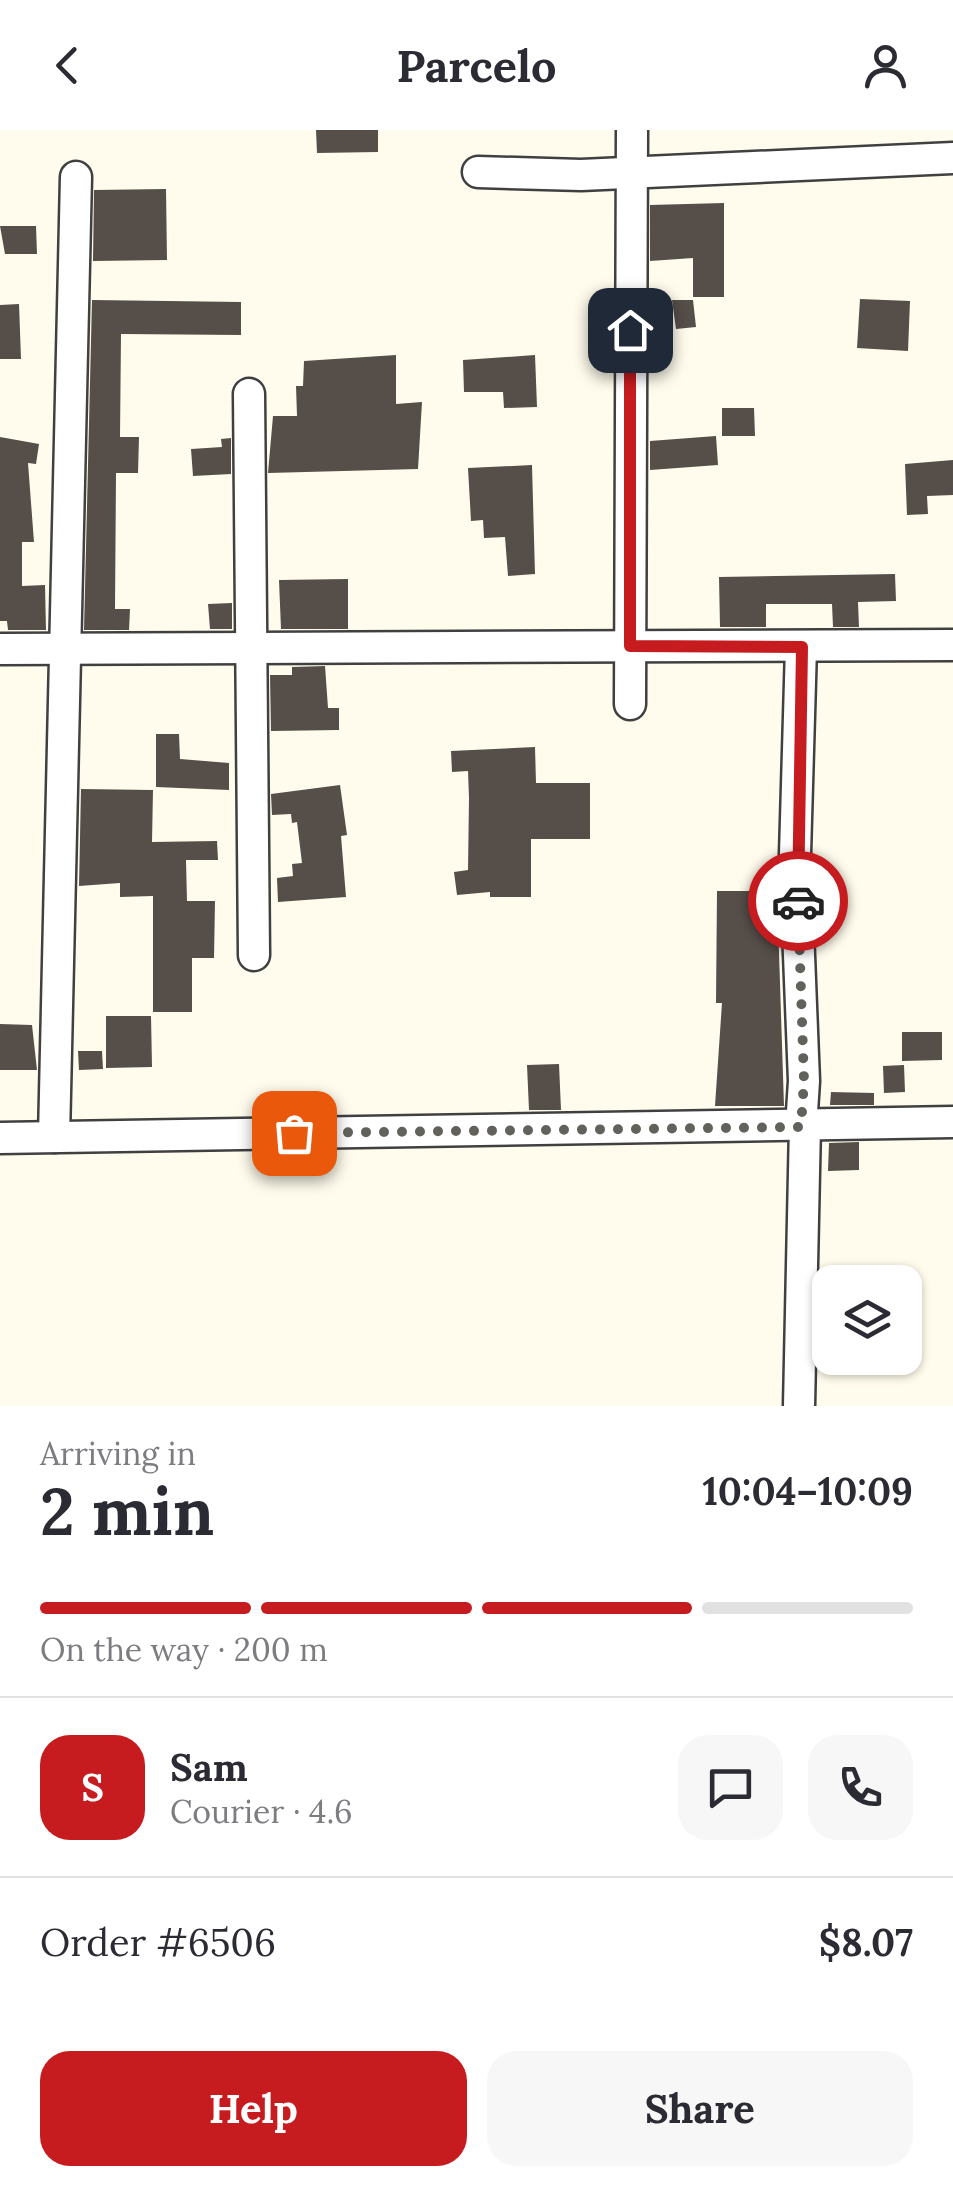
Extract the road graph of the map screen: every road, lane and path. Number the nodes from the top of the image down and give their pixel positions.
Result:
1 (632, 130) edge
2 (953, 158) edge
3 (478, 172) dead end
4 (630, 173) junction
5 (76, 177) dead end
6 (249, 394) dead end
7 (953, 645) edge
8 (630, 646) junction
9 (802, 647) junction
10 (249, 648) junction
11 (0, 649) edge
12 (67, 649) junction
13 (630, 704) dead end
14 (254, 955) dead end
15 (953, 1122) edge
16 (803, 1126) junction
17 (0, 1138) edge
18 (54, 1138) junction
19 (799, 1406) edge

1 - 4 street
2 - 4 street
3 - 4 street
4 - 8 street
5 - 12 street
6 - 10 street
7 - 9 street
8 - 9 street
8 - 10 street
8 - 13 street
9 - 16 street
10 - 12 street
10 - 14 street
11 - 12 street
12 - 18 street
15 - 16 street
16 - 18 street
16 - 19 street
17 - 18 street

